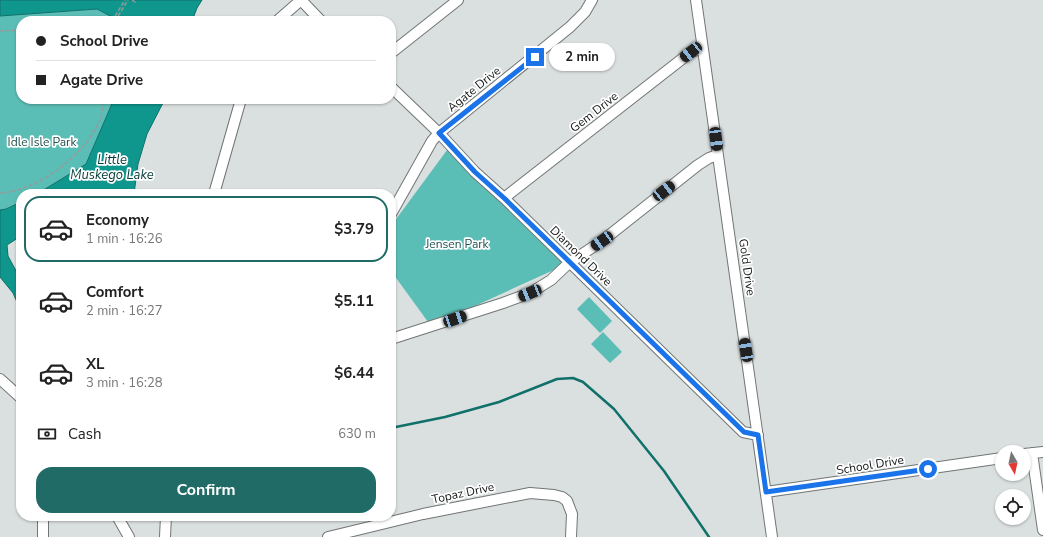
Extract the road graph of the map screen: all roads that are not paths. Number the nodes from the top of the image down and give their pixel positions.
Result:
1 (301, 0) edge
2 (458, 0) edge
3 (592, 0) edge
4 (696, 0) edge
5 (283, 16) edge
6 (316, 16) edge
7 (702, 48) junction
8 (396, 49) edge
9 (396, 92) edge
10 (240, 104) edge
11 (439, 133) junction
12 (718, 155) junction
13 (215, 189) edge
14 (504, 198) junction
15 (396, 205) edge
16 (569, 263) junction
17 (396, 337) edge
18 (0, 379) edge
19 (16, 393) edge
20 (758, 435) junction
21 (1043, 452) edge
22 (1031, 454) edge
23 (995, 459) edge
24 (1031, 469) edge
25 (766, 492) junction
26 (43, 521) edge
27 (120, 521) edge
28 (166, 521) edge
29 (394, 521) edge
30 (396, 521) edge
31 (1043, 530) edge
32 (42, 537) edge
33 (129, 537) edge
34 (165, 537) edge
35 (328, 537) edge
36 (571, 537) edge
37 (772, 537) edge

1 - 5 street
1 - 6 street
2 - 8 street
3 - 11 street, Agate Drive
4 - 7 street, Gold Drive
7 - 12 street, Gold Drive
7 - 14 street, Gem Drive
9 - 11 street, Diamond Drive
10 - 13 street
11 - 14 street, Diamond Drive
11 - 15 street, Agate Drive
12 - 16 street
12 - 20 street, Gold Drive
14 - 16 street, Diamond Drive
16 - 17 street
16 - 20 street, Diamond Drive
18 - 19 street
20 - 25 street, Gold Drive
21 - 22 street
23 - 25 street, School Drive
24 - 31 street
25 - 37 street, Gold Drive
26 - 32 street
27 - 33 street
28 - 34 street
29 - 35 street, Topaz Drive
30 - 36 street, Topaz Drive

